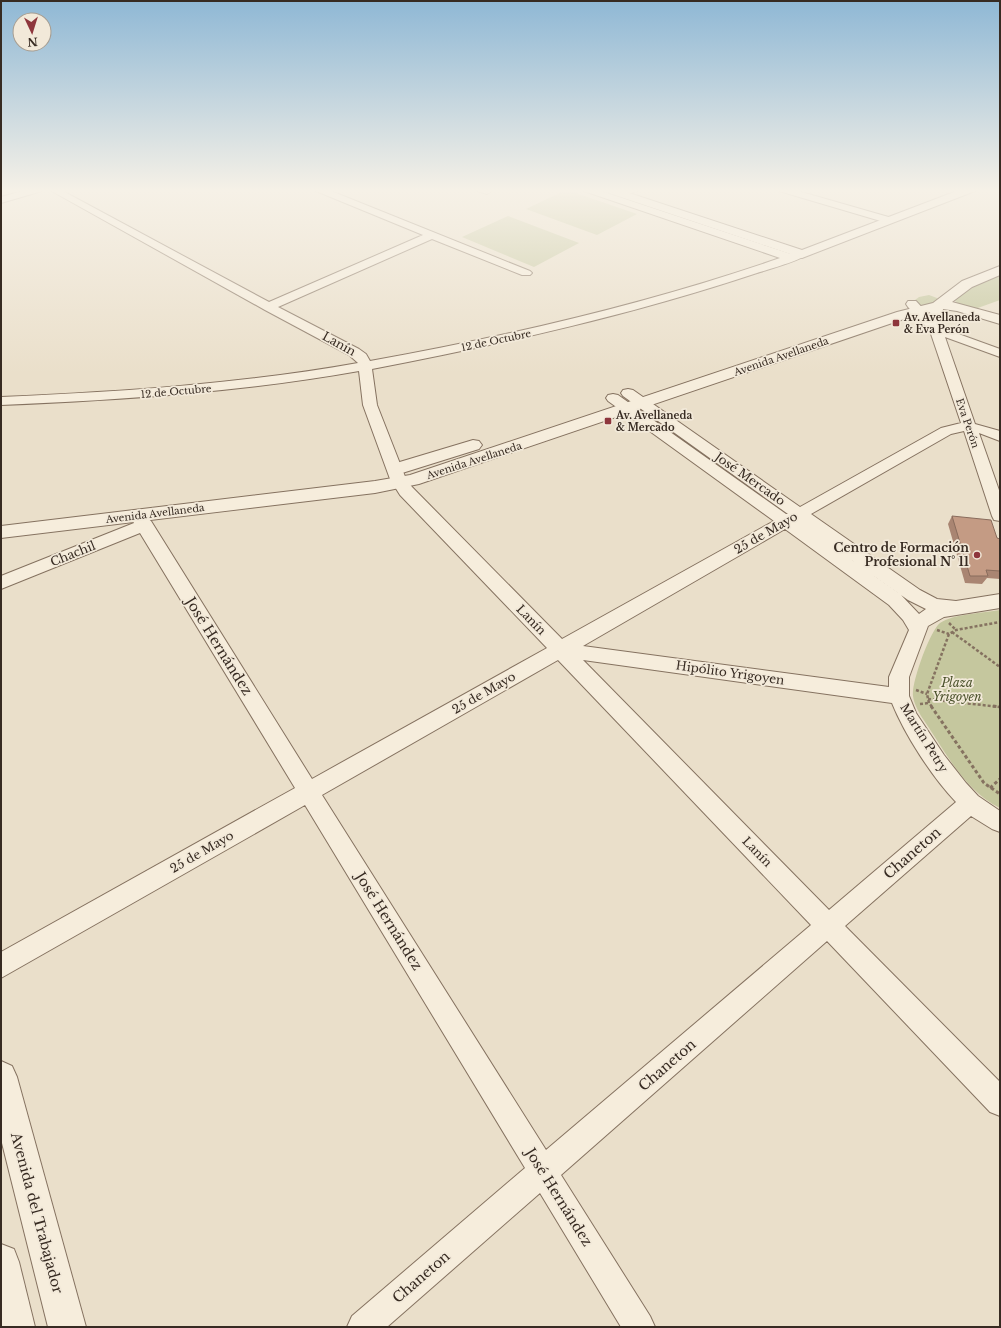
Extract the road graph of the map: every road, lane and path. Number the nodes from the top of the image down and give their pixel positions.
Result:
1 (166, 251) edge
2 (396, 251) edge
3 (472, 251) edge
4 (782, 251) edge
5 (783, 251) edge
6 (799, 251) edge
7 (791, 254) junction
8 (1000, 270) edge
9 (526, 273) dead end
10 (927, 302) junction
11 (269, 307) junction
12 (1000, 320) edge
13 (936, 330) junction
14 (1000, 353) edge
15 (364, 362) junction
16 (1, 395) edge
17 (1, 401) edge
18 (628, 401) junction
19 (969, 427) junction
20 (1000, 437) edge
21 (398, 476) junction
22 (141, 514) junction
23 (1, 516) edge
24 (1000, 516) edge
25 (793, 518) junction
26 (1, 532) edge
27 (1, 583) edge
28 (1000, 601) edge
29 (956, 608) junction
30 (1000, 622) edge
31 (926, 628) junction
32 (952, 632) junction
33 (949, 634) junction
34 (560, 650) junction
35 (1000, 667) edge
36 (906, 692) junction
37 (927, 694) junction
38 (928, 699) junction
39 (1000, 707) edge
40 (1000, 779) edge
41 (308, 792) junction
42 (1000, 794) edge
43 (980, 796) junction
44 (1000, 822) edge
45 (828, 926) junction
46 (1, 966) edge
47 (1, 1076) edge
48 (1000, 1102) edge
49 (543, 1171) junction
50 (1, 1262) edge
51 (16, 1327) edge
52 (67, 1327) edge
53 (363, 1327) edge
54 (639, 1327) edge

1 - 11 street, Lanín
2 - 11 street
3 - 9 street
4 - 7 street
5 - 7 street
6 - 7 street, 12 de Octubre
7 - 15 street, 12 de Octubre
8 - 10 street, Avenida Avellaneda
10 - 12 street
10 - 13 street, Eva Perón
10 - 13 street, Eva Perón
10 - 18 street, Avenida Avellaneda
11 - 15 street, Lanín
13 - 14 street
13 - 19 street, Eva Perón
15 - 16 street, 12 de Octubre
15 - 17 street, 12 de Octubre
15 - 21 street, Lanín
18 - 21 street, Avenida Avellaneda
18 - 25 street, José Mercado
19 - 20 street
19 - 24 street, Eva Perón
19 - 25 street, 25 de Mayo
21 - 22 street, Avenida Avellaneda
21 - 34 street, Lanín
22 - 23 street, Avenida Avellaneda
22 - 26 street, Avenida Avellaneda
22 - 27 street, Chachil
22 - 41 street, José Hernández
25 - 29 street, José Mercado
25 - 31 street, José Mercado
25 - 34 street, 25 de Mayo
28 - 29 street, Martín Petry
29 - 31 street, Martín Petry
30 - 32 path
31 - 33 path
31 - 36 street, Martín Petry
32 - 33 path
32 - 35 path
33 - 37 path
34 - 36 street, Hipólito Yrigoyen
34 - 41 street, 25 de Mayo
34 - 45 street, Lanín
36 - 37 path
36 - 43 street, Martín Petry
37 - 38 path
38 - 39 path
38 - 43 path
40 - 43 path
41 - 46 street, 25 de Mayo
41 - 49 street, José Hernández
42 - 43 path
43 - 44 street, Martín Petry
43 - 45 street, Chaneton
45 - 48 street, Lanín
45 - 49 street, Chaneton
47 - 52 street, Avenida del Trabajador
49 - 53 street, Chaneton
49 - 54 street, José Hernández
50 - 51 street

